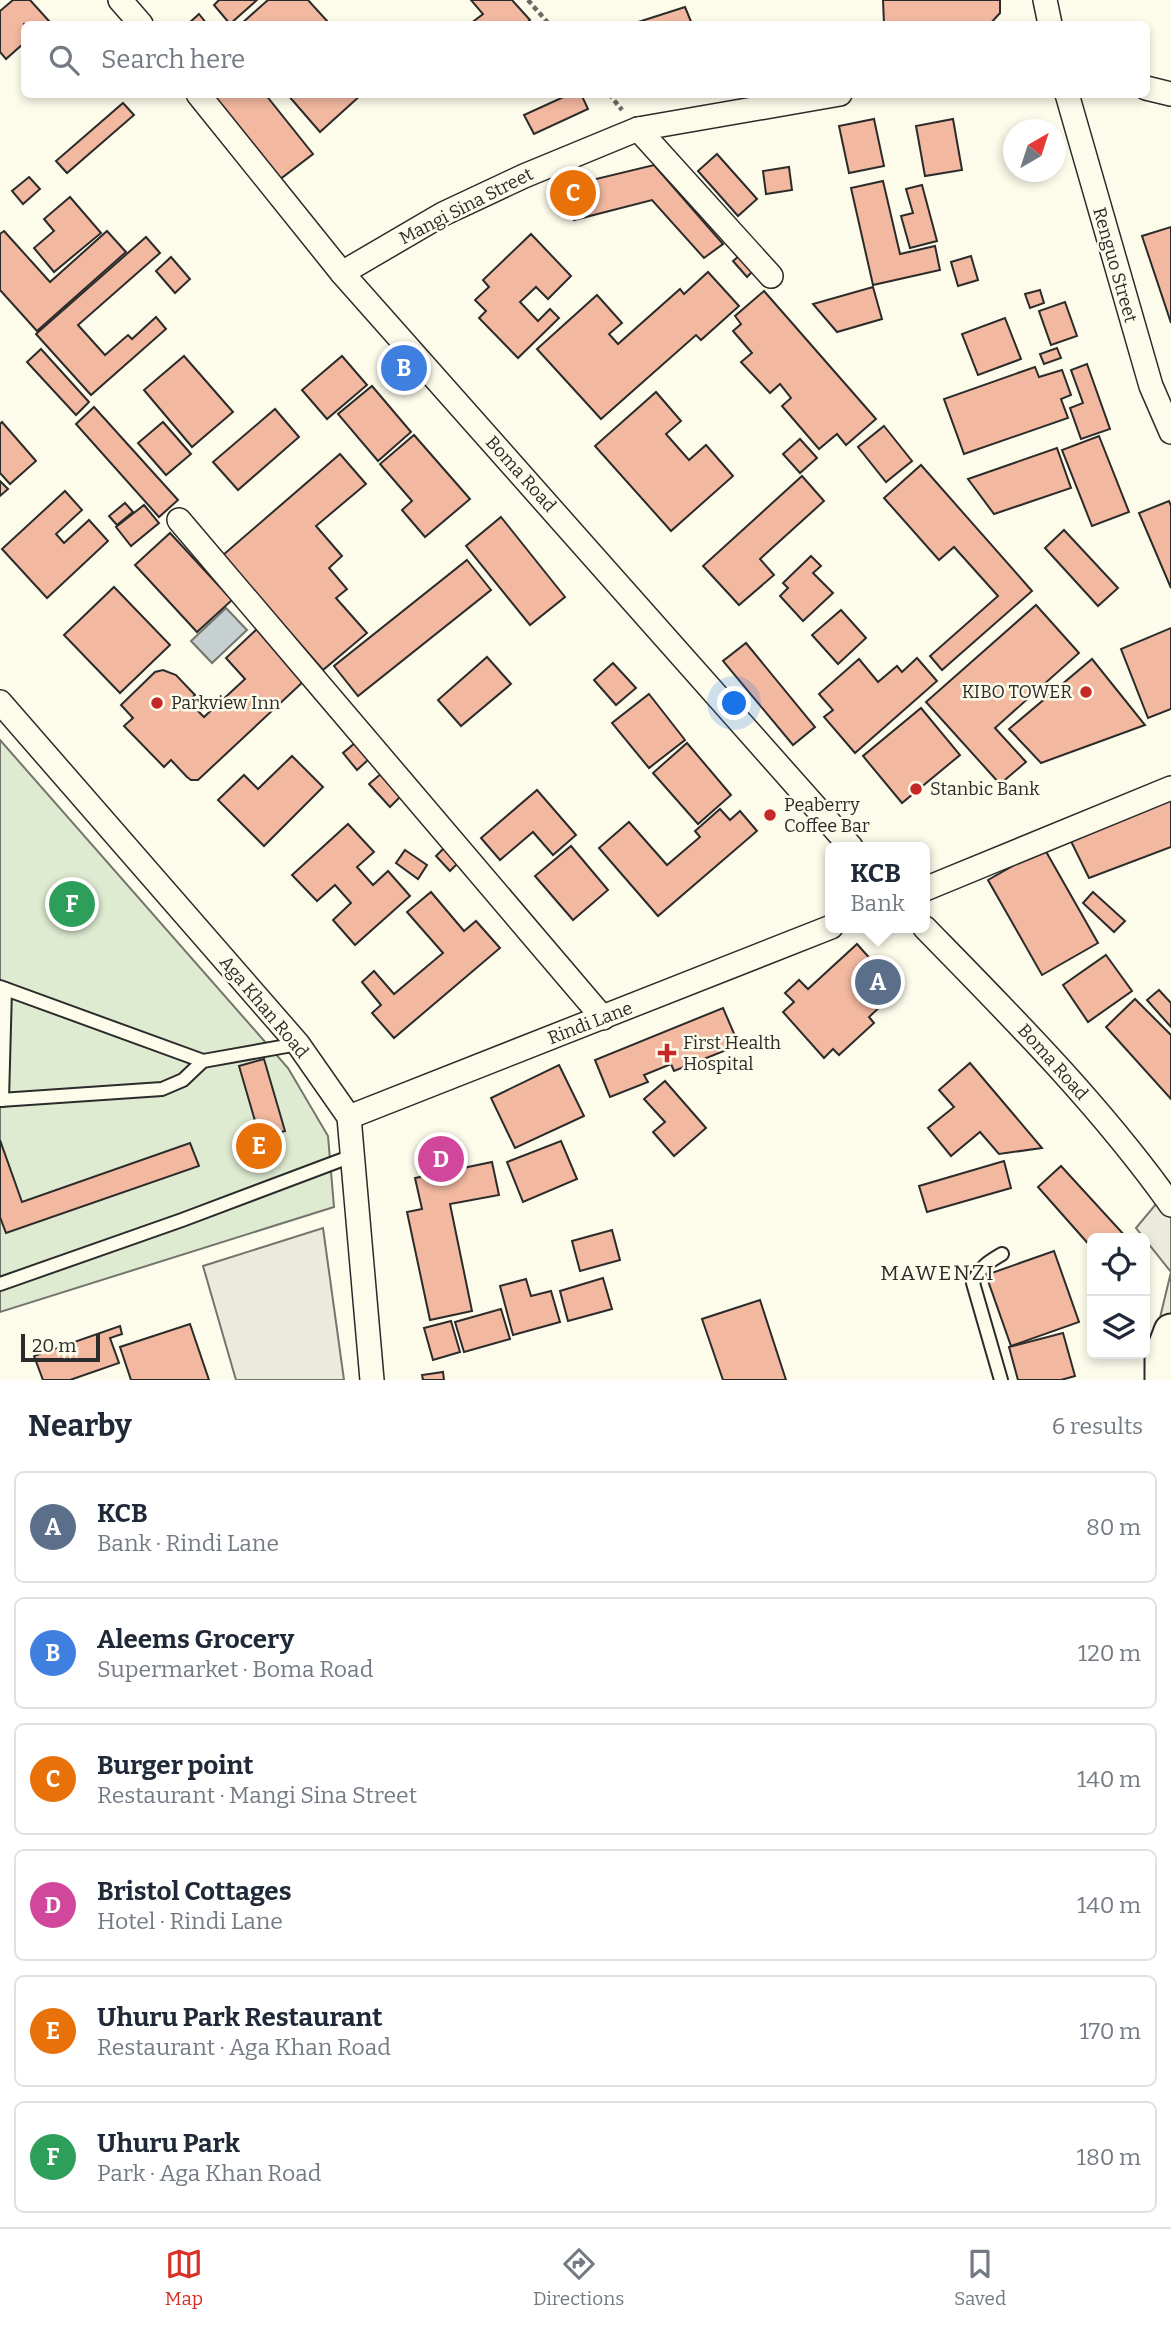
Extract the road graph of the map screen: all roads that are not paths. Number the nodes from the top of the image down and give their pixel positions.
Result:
1 (120, 0) edge
2 (1045, 0) edge
3 (138, 21) edge
4 (1050, 21) edge
5 (1150, 89) edge
6 (1171, 94) edge
7 (201, 98) edge
8 (817, 98) edge
9 (1068, 98) edge
10 (638, 129) junction
11 (342, 273) junction
12 (771, 276) dead end
13 (1171, 432) edge
14 (179, 520) dead end
15 (0, 702) edge
16 (1171, 788) edge
17 (847, 842) edge
18 (930, 887) edge
19 (825, 929) edge
20 (930, 933) edge
21 (2, 988) edge
22 (603, 1018) junction
23 (298, 1044) junction
24 (204, 1062) junction
25 (1, 1100) edge
26 (349, 1117) junction
27 (352, 1156) junction
28 (1171, 1205) edge
29 (1002, 1254) dead end
30 (0, 1284) edge
31 (1171, 1331) edge
32 (372, 1380) edge
33 (1001, 1380) edge
34 (1162, 1380) edge

1 - 3 street
2 - 4 street
5 - 6 street
7 - 11 street, Boma Road
8 - 10 street, Mangi Sina Street
9 - 13 street, Renguo Street
10 - 11 street, Mangi Sina Street
10 - 12 street
11 - 17 street, Boma Road
14 - 22 street
15 - 23 street, Aga Khan Road
16 - 18 street
19 - 22 street, Rindi Lane
20 - 28 street, Boma Road
21 - 24 lane
21 - 25 lane
22 - 26 street, Rindi Lane
23 - 24 lane
23 - 26 street, Aga Khan Road
24 - 25 lane
26 - 27 street
27 - 30 lane
27 - 32 street
29 - 33 lane
31 - 34 main road

